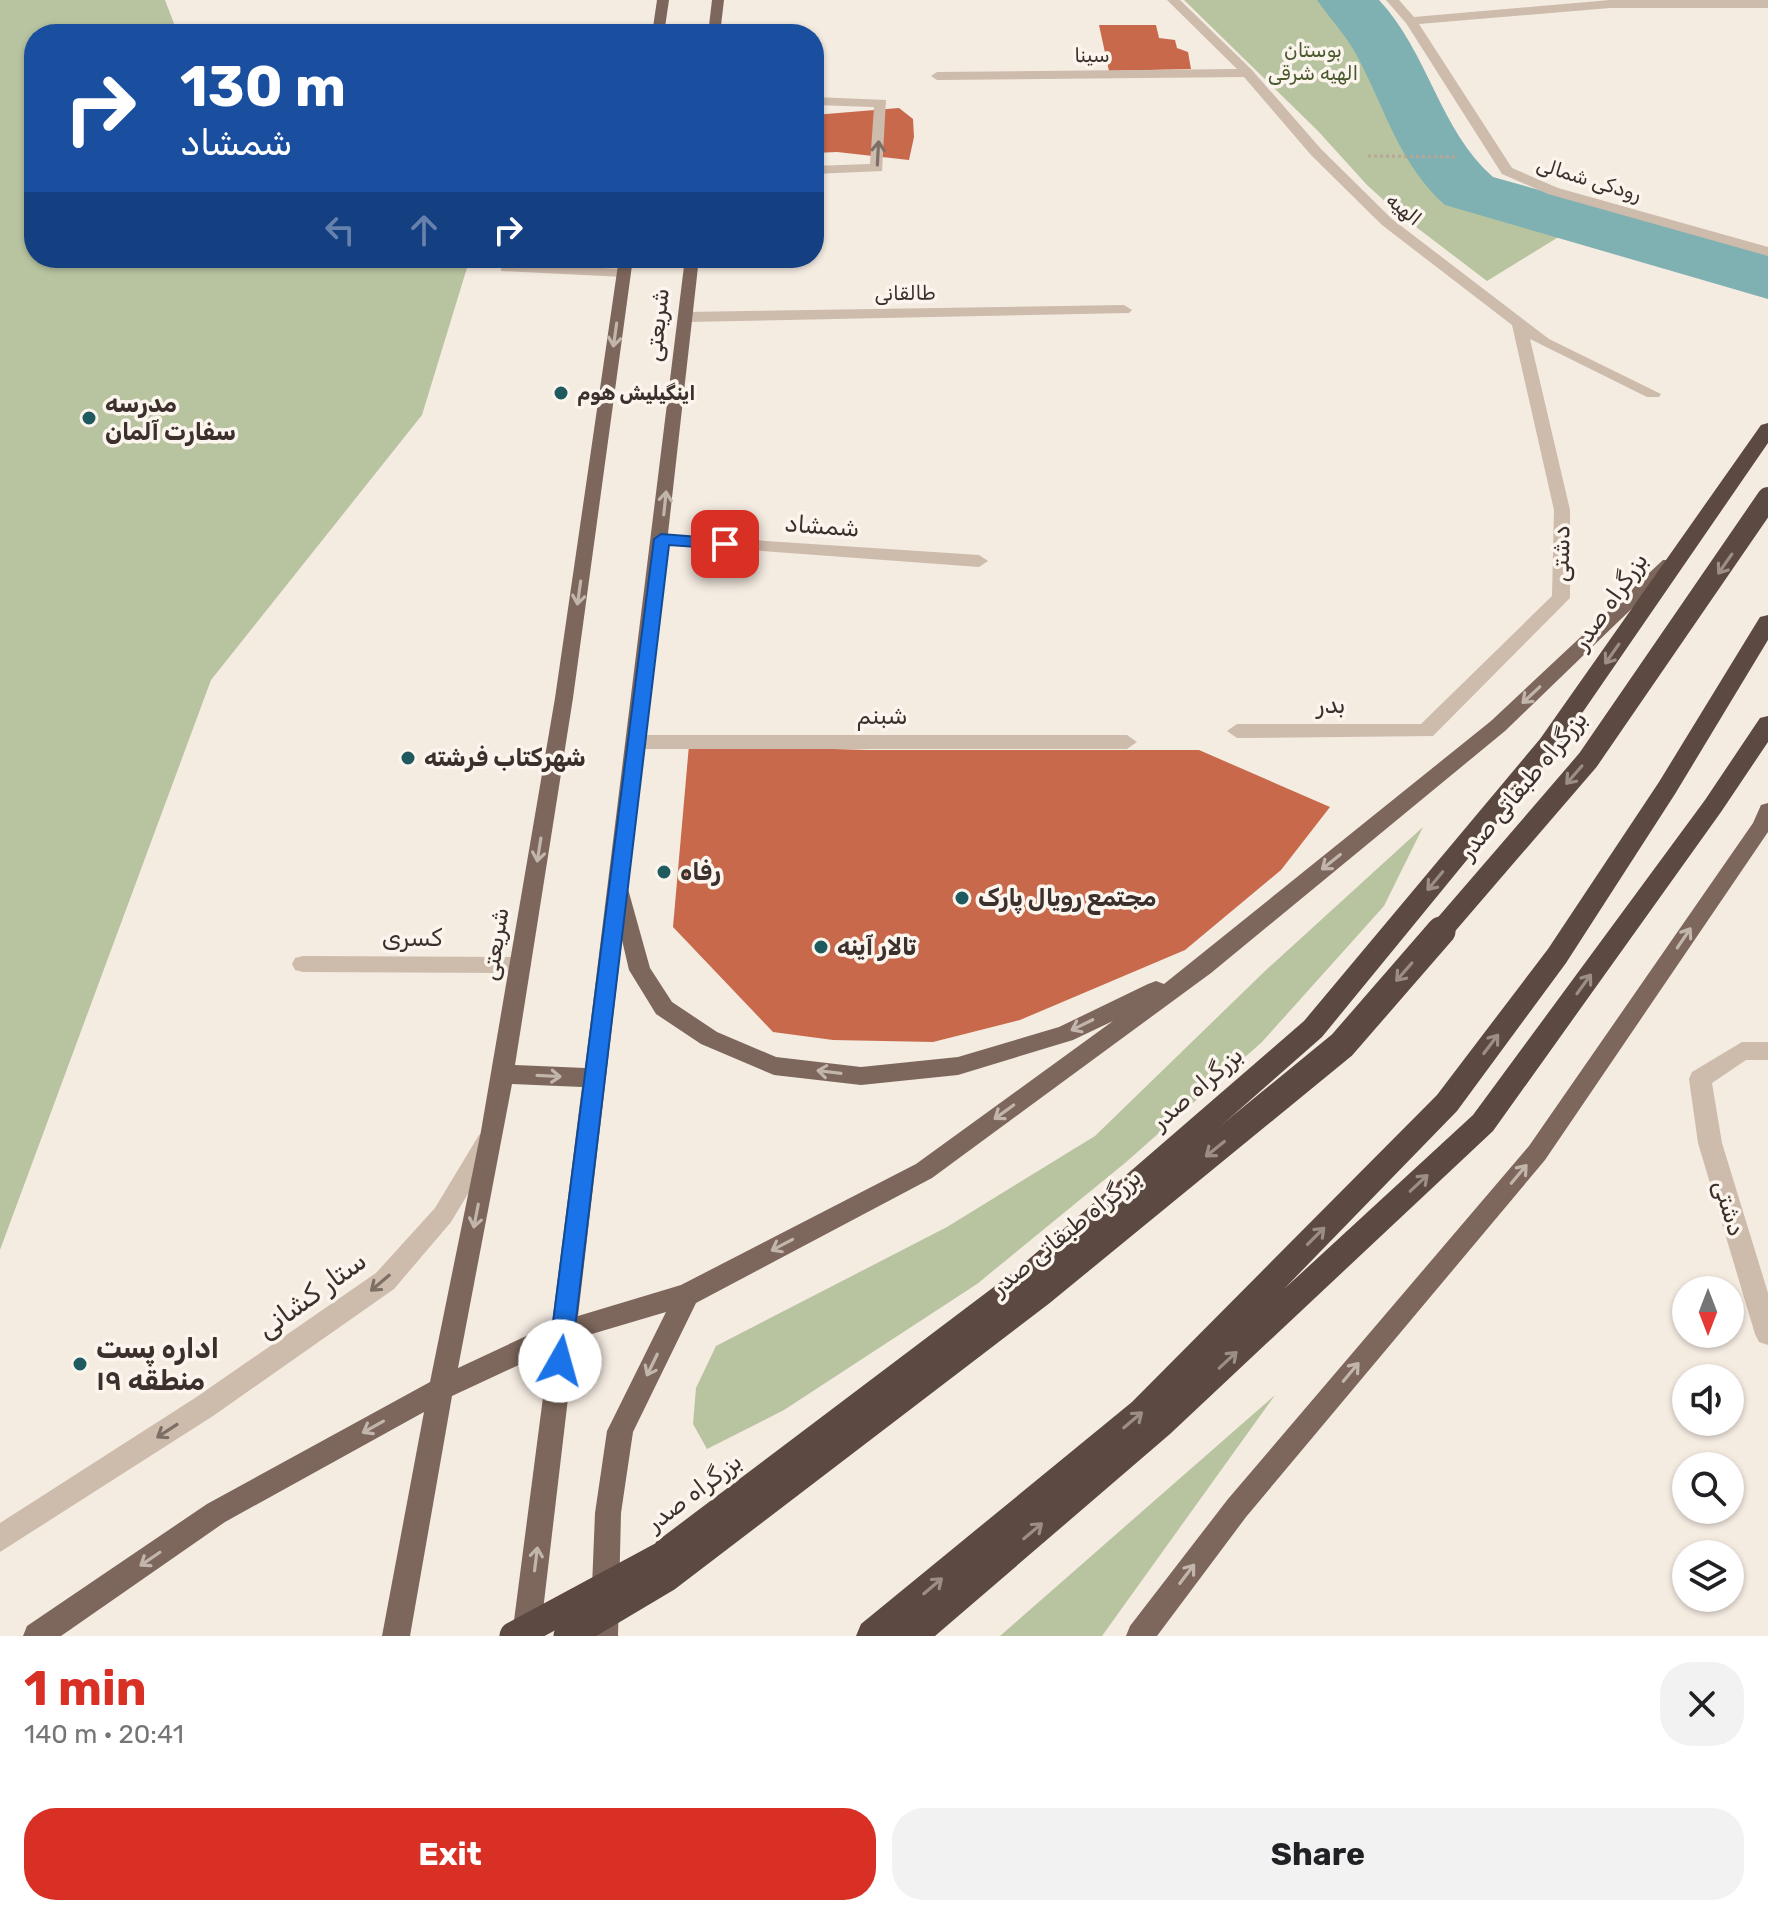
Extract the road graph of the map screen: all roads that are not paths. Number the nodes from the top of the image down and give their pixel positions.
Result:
1 (663, 0) edge
2 (718, 0) edge
3 (1173, 0) edge
4 (1392, 0) edge
5 (1768, 4) edge
6 (1411, 21) junction
7 (659, 24) edge
8 (715, 24) edge
9 (1248, 73) junction
10 (937, 76) dead end
11 (824, 101) edge
12 (824, 170) edge
13 (1768, 252) edge
14 (625, 268) edge
15 (691, 268) edge
16 (1124, 310) dead end
17 (686, 317) junction
18 (1519, 325) junction
19 (1653, 394) dead end
20 (1768, 429) edge
21 (1768, 498) edge
22 (661, 539) junction
23 (1689, 545) junction
24 (979, 561) dead end
25 (1768, 622) edge
26 (1768, 724) edge
27 (1237, 731) dead end
28 (1426, 731) joint
29 (637, 742) junction
30 (1127, 742) dead end
31 (1768, 810) edge
32 (620, 884) junction
33 (303, 964) dead end
34 (520, 965) junction
35 (1203, 967) junction
36 (1768, 1051) edge
37 (502, 1074) junction
38 (595, 1078) junction
39 (493, 1131) junction
40 (687, 1295) junction
41 (564, 1331) junction
42 (1768, 1334) edge
43 (441, 1389) junction
44 (0, 1539) edge
45 (37, 1636) edge
46 (396, 1636) edge
47 (514, 1636) edge
48 (526, 1636) edge
49 (568, 1636) edge
50 (604, 1636) edge
51 (873, 1636) edge
52 (909, 1636) edge
53 (1140, 1636) edge

1 - 7 main road
2 - 8 main road
3 - 9 street, الهیه
4 - 6 street, رودکی شمالی
5 - 6 street
6 - 13 street, رودکی شمالی
9 - 10 street, سینا
9 - 18 street, الهیه
12 -> 11 street
14 -> 34 main road, شریعتی
15 - 17 main road, شریعتی
16 - 17 street, طالقانی
22 -> 17 main road, شریعتی
18 - 19 street, الهیه
18 - 28 street, دشتی
20 - 23 highway, بزرگراه صدر
21 -> 49 highway, بزرگراه طبقاتی صدر, bridge
22 - 24 street, شمشاد
22 - 29 main road, شریعتی
23 -> 35 main road
23 -> 47 highway, بزرگراه صدر, bridge
51 -> 25 highway
52 -> 26 highway
27 - 28 street, بدر
29 - 30 street, شبنم
29 - 32 main road, شریعتی
53 -> 31 main road
35 -> 32 main road
32 - 38 main road, شریعتی
33 - 34 street, کسری
34 - 37 main road, شریعتی
35 -> 40 main road
36 - 42 street, دشتی
37 -> 38 main road
37 - 39 main road, شریعتی
38 - 41 main road, شریعتی
39 -> 43 main road, شریعتی
39 -> 44 street, ستار کشانی
40 - 41 main road
40 -> 50 main road
41 - 43 main road
48 -> 41 main road, شریعتی
43 -> 45 main road
43 - 46 main road, شریعتی

